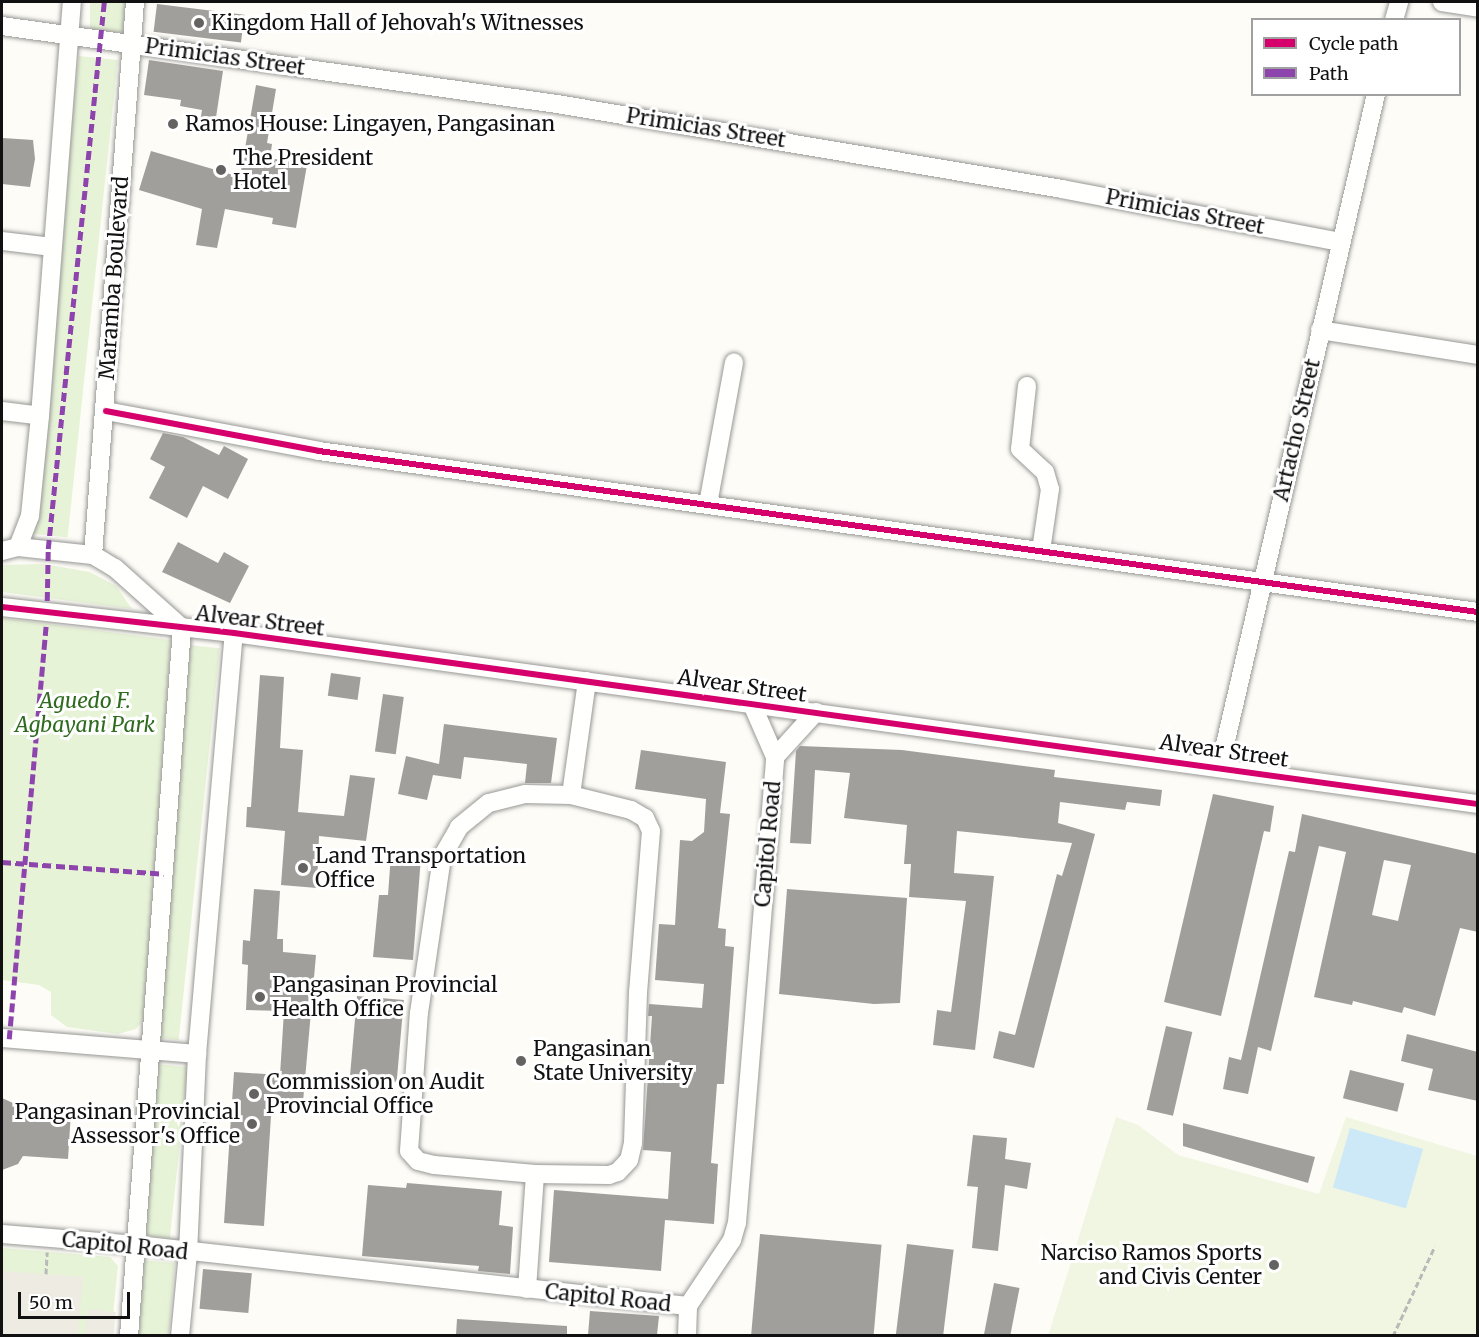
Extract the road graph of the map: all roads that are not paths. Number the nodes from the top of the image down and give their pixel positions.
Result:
1 (72, 2) edge
2 (135, 2) edge
3 (1399, 2) edge
4 (1442, 2) edge
5 (1478, 8) edge
6 (1395, 18) edge
7 (2, 26) edge
8 (68, 38) junction
9 (131, 44) junction
10 (1376, 96) edge
11 (2, 241) edge
12 (1340, 242) junction
13 (52, 247) junction
14 (1320, 330) junction
15 (1478, 355) edge
16 (734, 362) dead end
17 (1027, 386) dead end
18 (2, 411) edge
19 (106, 411) junction
20 (40, 416) junction
21 (708, 504) junction
22 (10, 549) edge
23 (1041, 551) junction
24 (93, 555) junction
25 (1261, 584) junction
26 (2, 607) edge
27 (1478, 612) edge
28 (182, 628) junction
29 (234, 633) junction
30 (586, 681) junction
31 (752, 704) junction
32 (816, 712) junction
33 (775, 757) junction
34 (1220, 766) junction
35 (571, 795) junction
36 (1478, 804) edge
37 (2, 1038) edge
38 (149, 1047) junction
39 (197, 1054) junction
40 (535, 1174) junction
41 (2, 1234) edge
42 (137, 1245) junction
43 (188, 1253) junction
44 (527, 1289) junction
45 (688, 1306) junction
46 (129, 1335) edge
47 (180, 1335) edge
48 (687, 1335) edge

1 - 8 street
2 - 9 street, Maramba Boulevard
3 - 6 street
4 - 5 street
7 - 8 street, Primicias Street
8 - 9 street, Primicias Street
8 - 13 street
9 - 12 street, Primicias Street
9 - 19 street, Maramba Boulevard
10 - 12 street, Artacho Street
11 - 13 street
12 - 14 street, Artacho Street
13 - 20 street
14 - 15 street
14 - 25 street, Artacho Street
16 - 21 street
17 - 23 street
18 - 20 street
19 - 21 street
19 - 24 street, Maramba Boulevard
20 - 22 street
21 - 23 street
22 - 24 street
23 - 25 street
24 - 28 street
25 - 27 street
25 - 34 street, Artacho Street
26 - 28 street, Alvear Street
28 - 29 street, Alvear Street
28 - 38 street
29 - 30 street, Alvear Street
29 - 39 street
30 - 31 street, Alvear Street
30 - 35 street
31 - 32 street, Alvear Street
31 - 33 street, Capitol Road
32 - 33 street, Capitol Road
32 - 34 street, Alvear Street
33 - 45 street, Capitol Road
34 - 36 street, Alvear Street
35 - 40 street
35 - 40 street
37 - 38 street
38 - 39 street
38 - 42 street
39 - 43 street
40 - 44 street
41 - 42 street, Capitol Road
42 - 43 street, Capitol Road
42 - 46 street
43 - 44 street, Capitol Road
43 - 47 street
44 - 45 street, Capitol Road
45 - 48 street

